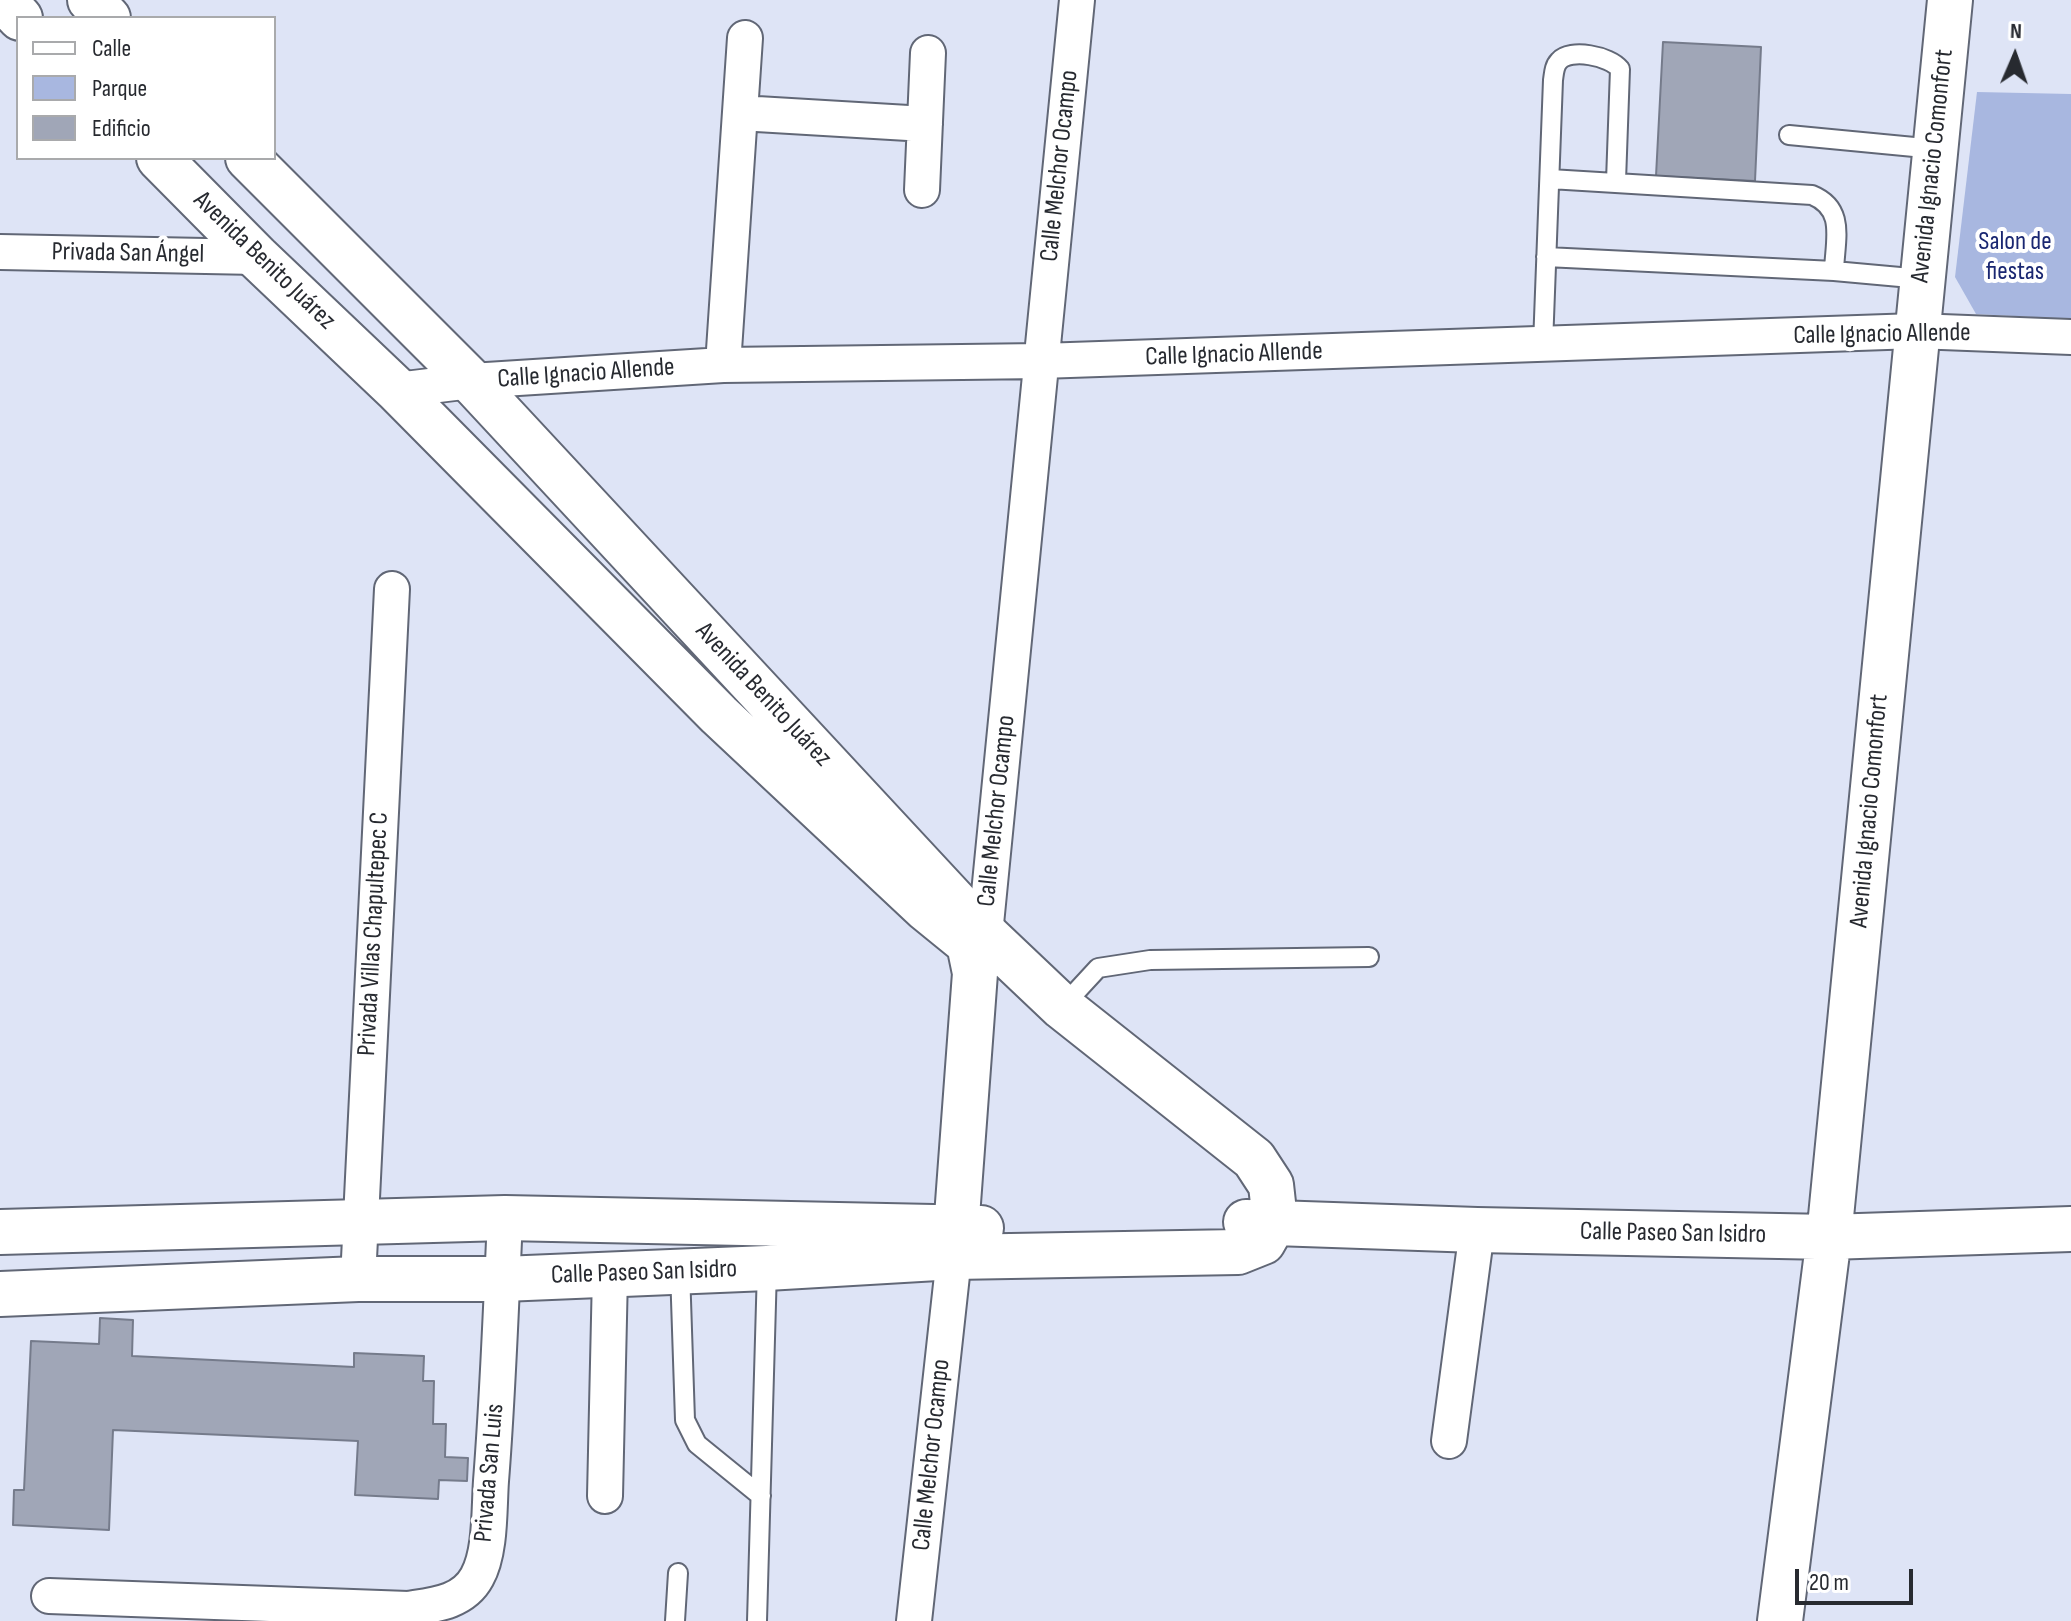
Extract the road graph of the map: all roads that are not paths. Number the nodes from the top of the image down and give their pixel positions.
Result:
1 (3, 0) edge
2 (90, 0) edge
3 (1077, 0) edge
4 (1950, 0) edge
5 (18, 16) edge
6 (106, 16) edge
7 (745, 38) dead end
8 (928, 53) dead end
9 (740, 113) junction
10 (925, 124) junction
11 (1789, 135) dead end
12 (1935, 149) junction
13 (161, 160) edge
14 (250, 160) edge
15 (1550, 179) junction
16 (1616, 181) junction
17 (922, 190) dead end
18 (0, 252) edge
19 (257, 257) junction
20 (1546, 257) junction
21 (1834, 271) junction
22 (1922, 279) junction
23 (1916, 331) junction
24 (2071, 337) edge
25 (1543, 345) junction
26 (1041, 361) junction
27 (723, 365) junction
28 (471, 381) junction
29 (397, 390) junction
30 (392, 589) dead end
31 (980, 953) junction
32 (1369, 957) dead end
33 (1062, 1007) junction
34 (1254, 1159) junction
35 (505, 1218) junction
36 (1275, 1221) junction
37 (360, 1223) junction
38 (1393, 1226) junction
39 (2071, 1229) edge
40 (1477, 1230) junction
41 (0, 1232) edge
42 (1829, 1237) junction
43 (954, 1243) junction
44 (767, 1268) junction
45 (680, 1270) junction
46 (610, 1274) junction
47 (358, 1279) junction
48 (503, 1279) junction
49 (0, 1294) edge
50 (1449, 1441) dead end
51 (605, 1496) dead end
52 (761, 1496) junction
53 (678, 1573) dead end
54 (49, 1596) dead end
55 (675, 1621) edge
56 (757, 1621) edge
57 (914, 1621) edge
58 (1780, 1621) edge

1 - 5 main road
2 - 6 main road
3 - 26 street, Calle Melchor Ocampo
4 - 12 main road, Avenida Ignacio Comonfort
7 - 9 street
8 - 10 street
9 - 10 street
9 - 27 street
10 - 17 street
11 - 12 lane
12 - 22 main road, Avenida Ignacio Comonfort
13 - 19 main road, Avenida Benito Juárez
14 - 28 main road, Avenida Benito Juárez
15 - 16 lane
15 - 16 lane
15 - 20 lane
16 - 21 lane
18 - 19 street, Privada San Ángel
19 - 29 main road, Avenida Benito Juárez
20 - 21 lane
20 - 25 lane
21 - 22 lane
22 - 23 main road, Avenida Ignacio Comonfort
23 - 24 street, Calle Ignacio Allende
23 - 25 street, Calle Ignacio Allende
23 - 42 main road, Avenida Ignacio Comonfort
25 - 26 street, Calle Ignacio Allende
26 - 27 street, Calle Ignacio Allende
26 - 31 street, Calle Melchor Ocampo
27 - 28 street, Calle Ignacio Allende
28 - 29 street, Calle Ignacio Allende
28 - 31 main road, Avenida Benito Juárez
29 - 31 main road, Avenida Benito Juárez
30 - 37 street, Privada Villas Chapultepec C
31 - 33 main road, Avenida Benito Juárez
31 - 43 main road, Calle Melchor Ocampo
32 - 33 lane
33 - 34 main road, Avenida Benito Juárez
34 - 36 main road, Avenida Benito Juárez
34 - 38 main road
35 - 37 main road, Calle Paseo San Isidro
35 - 43 main road, Calle Paseo San Isidro
35 - 48 street, Privada San Luis
36 - 38 main road, Calle Paseo San Isidro
36 - 43 main road, Calle Paseo San Isidro
37 - 41 main road, Calle Paseo San Isidro
37 - 47 street, Privada Villas Chapultepec C
38 - 40 main road, Calle Paseo San Isidro
39 - 42 main road, Calle Paseo San Isidro
40 - 42 main road, Calle Paseo San Isidro
40 - 50 street
42 - 58 main road, Avenida Ignacio Comonfort
43 - 44 main road, Calle Paseo San Isidro
43 - 57 street, Calle Melchor Ocampo
44 - 45 main road, Calle Paseo San Isidro
44 - 52 lane
45 - 46 main road, Calle Paseo San Isidro
45 - 52 lane
46 - 48 main road, Calle Paseo San Isidro
46 - 51 street
47 - 48 main road, Calle Paseo San Isidro
47 - 49 main road, Calle Paseo San Isidro
48 - 54 street, Privada San Luis
52 - 56 lane
53 - 55 lane

